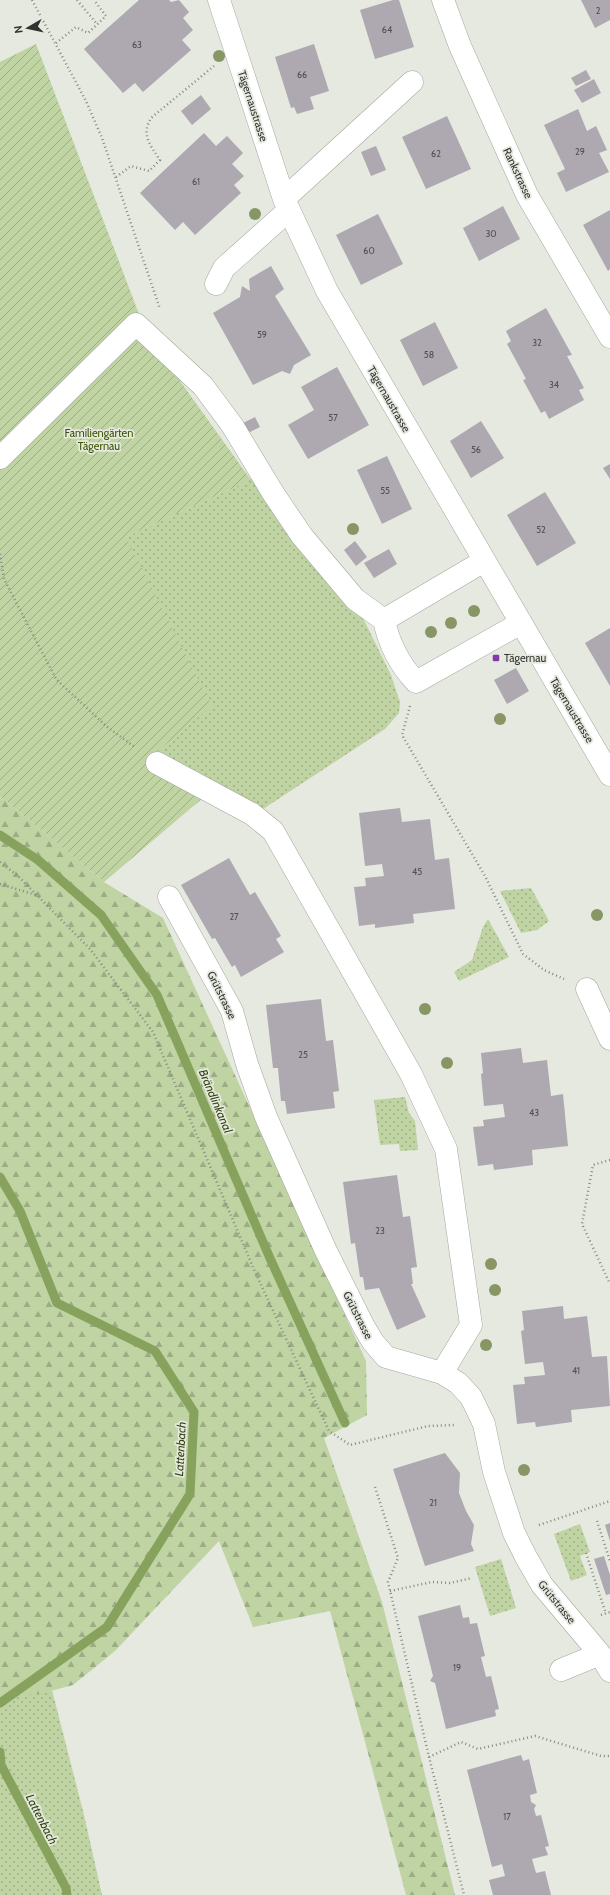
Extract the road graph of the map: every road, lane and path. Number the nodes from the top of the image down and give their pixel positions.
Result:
1 (32, 0) edge
2 (77, 0) edge
3 (94, 0) edge
4 (219, 0) edge
5 (443, 0) edge
6 (97, 24) junction
7 (56, 43) junction
8 (234, 49) junction
9 (412, 82) dead end
10 (116, 177) junction
11 (287, 204) junction
12 (216, 284) dead end
13 (136, 324) junction
14 (610, 337) edge
15 (0, 458) edge
16 (0, 554) edge
17 (484, 561) junction
18 (384, 620) junction
19 (521, 623) junction
20 (416, 682) junction
21 (157, 763) joint
22 (610, 775) edge
23 (0, 862) edge
24 (0, 884) edge
25 (36, 895) junction
26 (169, 897) dead end
27 (587, 989) joint
28 (610, 1038) edge
29 (610, 1160) edge
30 (610, 1284) edge
31 (442, 1373) junction
32 (484, 1424) junction
33 (375, 1487) dead end
34 (610, 1501) edge
35 (597, 1521) dead end
36 (514, 1533) junction
37 (586, 1554) dead end
38 (610, 1561) edge
39 (472, 1578) dead end
40 (390, 1591) junction
41 (606, 1614) dead end
42 (605, 1663) edge
43 (561, 1670) dead end
44 (610, 1756) edge
45 (429, 1757) junction
46 (464, 1895) edge

1 - 7 path
2 - 6 path
3 - 6 path
4 - 8 street, Tägernaustrasse
5 - 14 street, Rankstrasse
6 - 7 path
7 - 10 path
8 - 10 path
8 - 11 street, Tägernaustrasse
9 - 11 street
10 - 13 path
11 - 12 street
11 - 17 street, Tägernaustrasse
13 - 15 street
13 - 18 street
16 - 21 path
17 - 18 street
17 - 19 street, Tägernaustrasse
18 - 20 street
19 - 20 street
19 - 22 street, Tägernaustrasse
20 - 27 path
21 - 31 street
23 - 25 path
24 - 25 path
25 - 32 path
26 - 31 street, Grütstrasse
27 - 28 street
29 - 30 path
31 - 32 street, Grütstrasse
32 - 36 street, Grütstrasse
33 - 40 path
34 - 36 path
35 - 38 path
36 - 42 street, Grütstrasse
37 - 41 path
39 - 40 path
40 - 45 path
42 - 43 street
44 - 45 path
45 - 46 path

